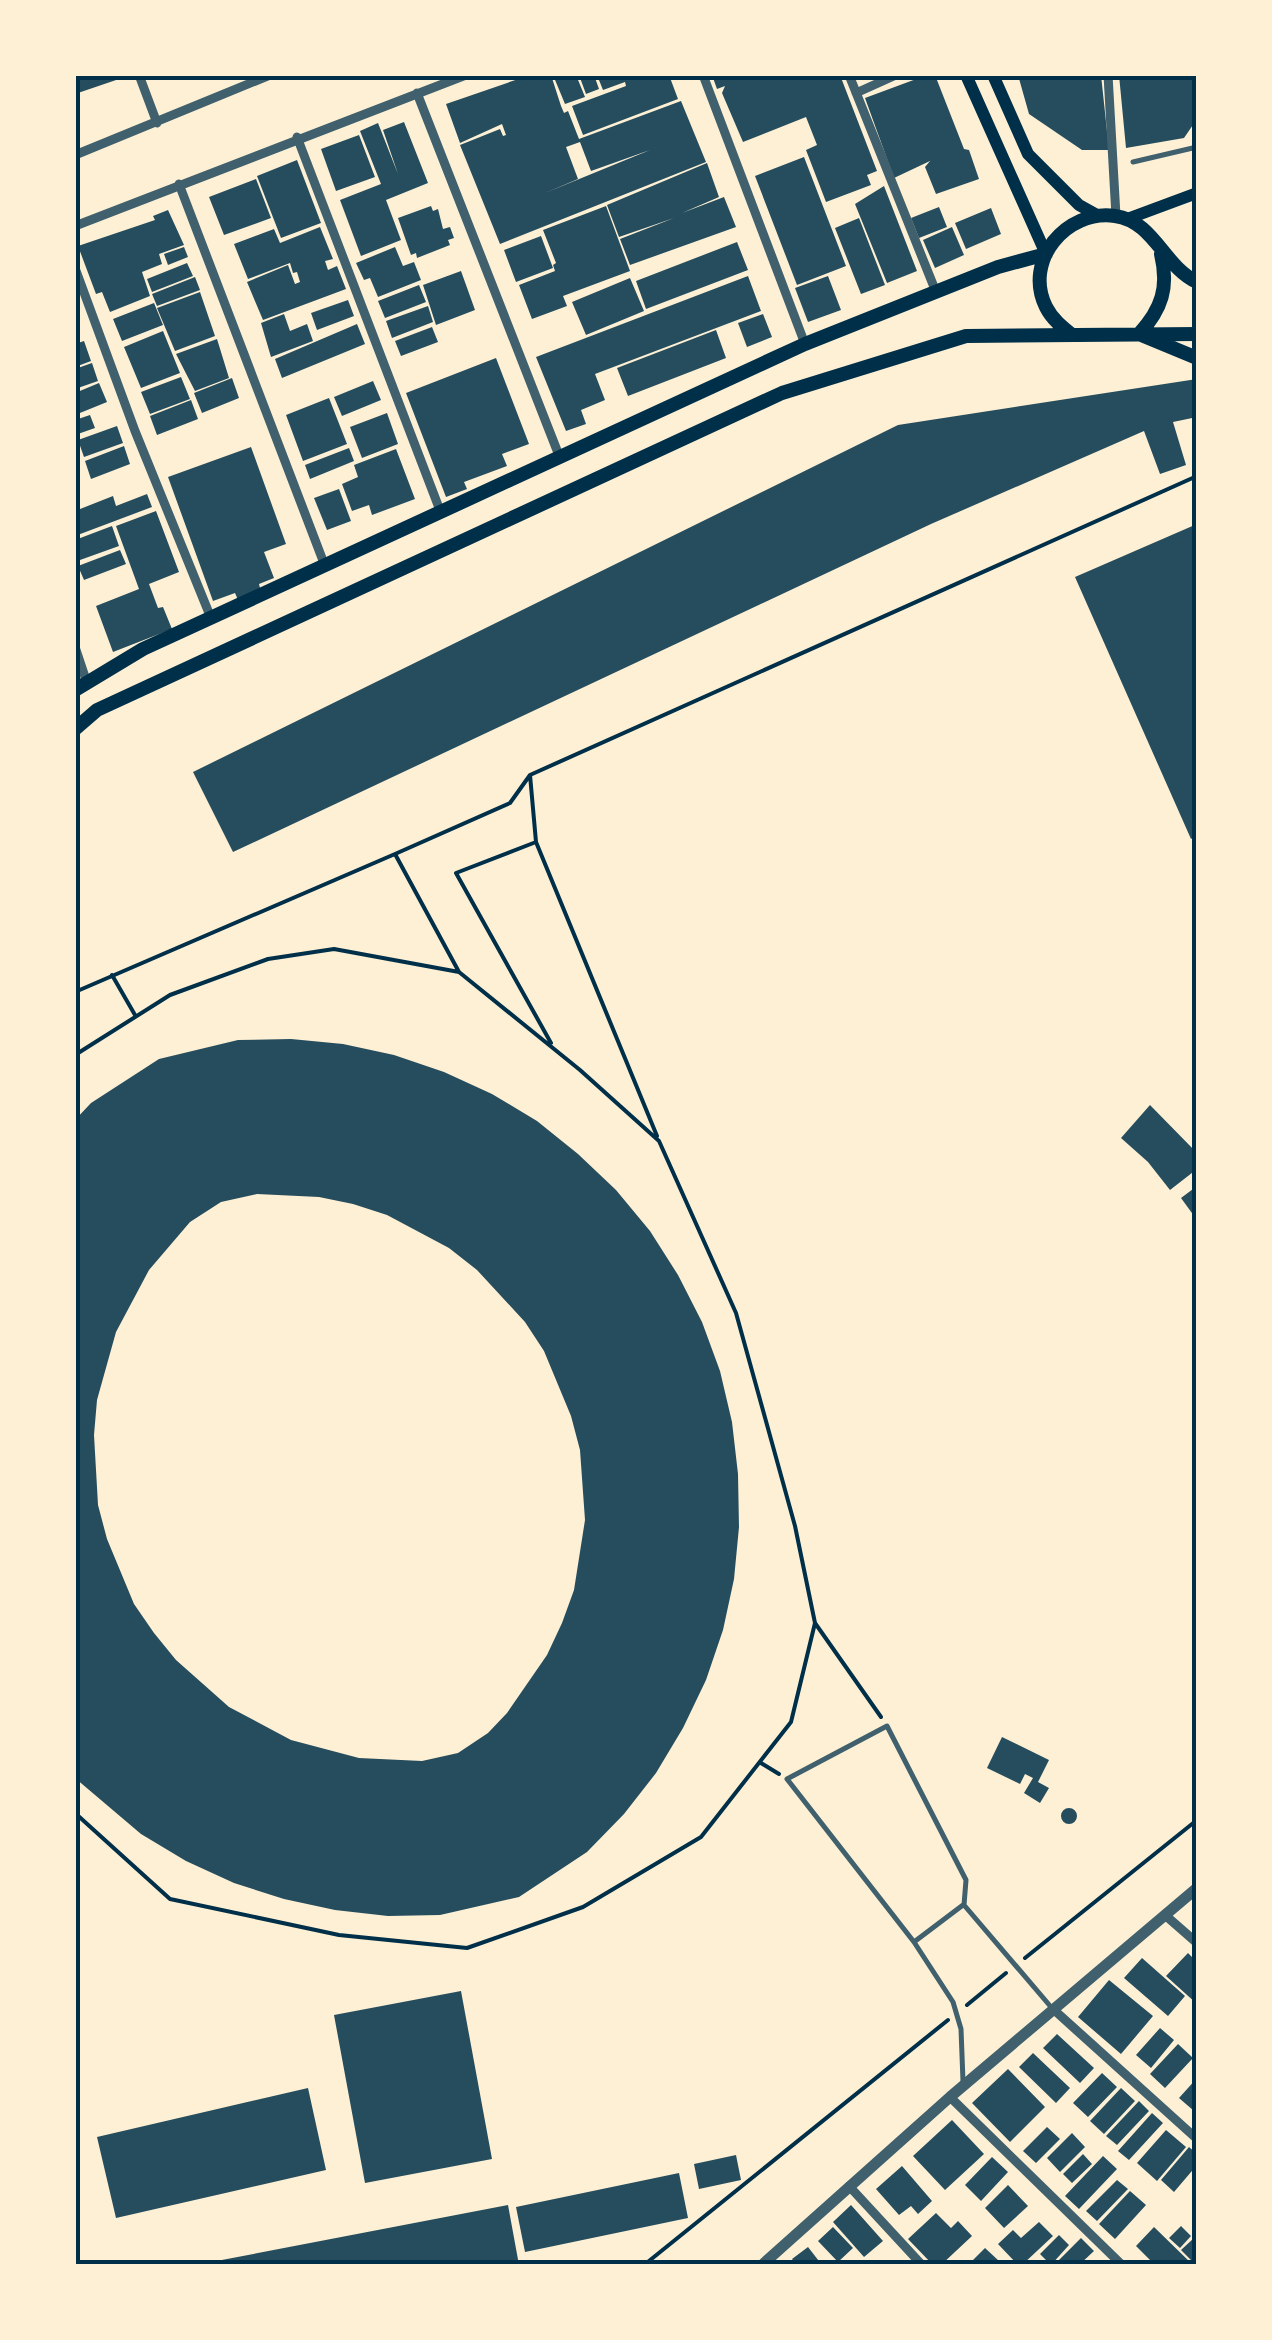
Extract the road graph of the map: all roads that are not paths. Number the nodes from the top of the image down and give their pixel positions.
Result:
1 (139, 75) edge
2 (270, 75) edge
3 (464, 75) edge
4 (703, 75) edge
5 (849, 75) edge
6 (896, 75) edge
7 (966, 75) edge
8 (993, 75) edge
9 (1108, 75) edge
10 (417, 93) junction
11 (856, 93) junction
12 (157, 123) junction
13 (297, 138) junction
14 (1197, 147) edge
15 (75, 154) edge
16 (1133, 162) dead end
17 (179, 184) junction
18 (1197, 193) edge
19 (1097, 215) junction
20 (1122, 217) junction
21 (75, 226) edge
22 (1160, 248) junction
23 (1046, 254) junction
24 (75, 268) edge
25 (1197, 282) edge
26 (936, 292) junction
27 (1139, 334) junction
28 (1197, 334) edge
29 (1072, 335) junction
30 (805, 344) junction
31 (1197, 358) edge
32 (560, 458) junction
33 (441, 513) junction
34 (325, 566) junction
35 (211, 618) junction
36 (75, 646) edge
37 (79, 686) edge
38 (75, 729) edge
39 (1197, 1888) edge
40 (964, 1904) junction
41 (1165, 1915) junction
42 (914, 1942) junction
43 (1197, 1943) edge
44 (1053, 2009) junction
45 (964, 2085) junction
46 (950, 2097) junction
47 (1197, 2139) edge
48 (849, 2186) junction
49 (762, 2265) edge
50 (922, 2265) edge
51 (1122, 2265) edge

1 - 12 street
2 - 12 street
3 - 10 street
4 - 30 street
5 - 11 street
6 - 11 street
7 - 23 main road
8 - 19 main road
9 - 20 street
10 - 13 street
10 - 32 street
11 - 26 street
12 - 15 street
13 - 17 street
13 - 33 street
14 - 16 lane
17 - 21 street
17 - 34 street
18 - 20 main road
19 - 20 main road
19 - 23 main road
20 - 22 main road
22 - 25 main road
22 - 27 main road
23 - 26 main road
23 - 29 main road
24 - 35 street
26 - 30 main road
27 - 28 main road
27 - 29 main road
27 - 31 main road
29 - 38 main road
30 - 32 main road
32 - 33 main road
33 - 34 main road
34 - 35 main road
35 - 37 main road
36 - 37 street
39 - 41 street
40 - 42 lane
40 - 42 lane
40 - 44 lane
41 - 43 street
41 - 44 street
42 - 45 lane
44 - 45 street
44 - 47 street
45 - 46 street
46 - 48 street
46 - 51 street
48 - 49 street
48 - 50 street

